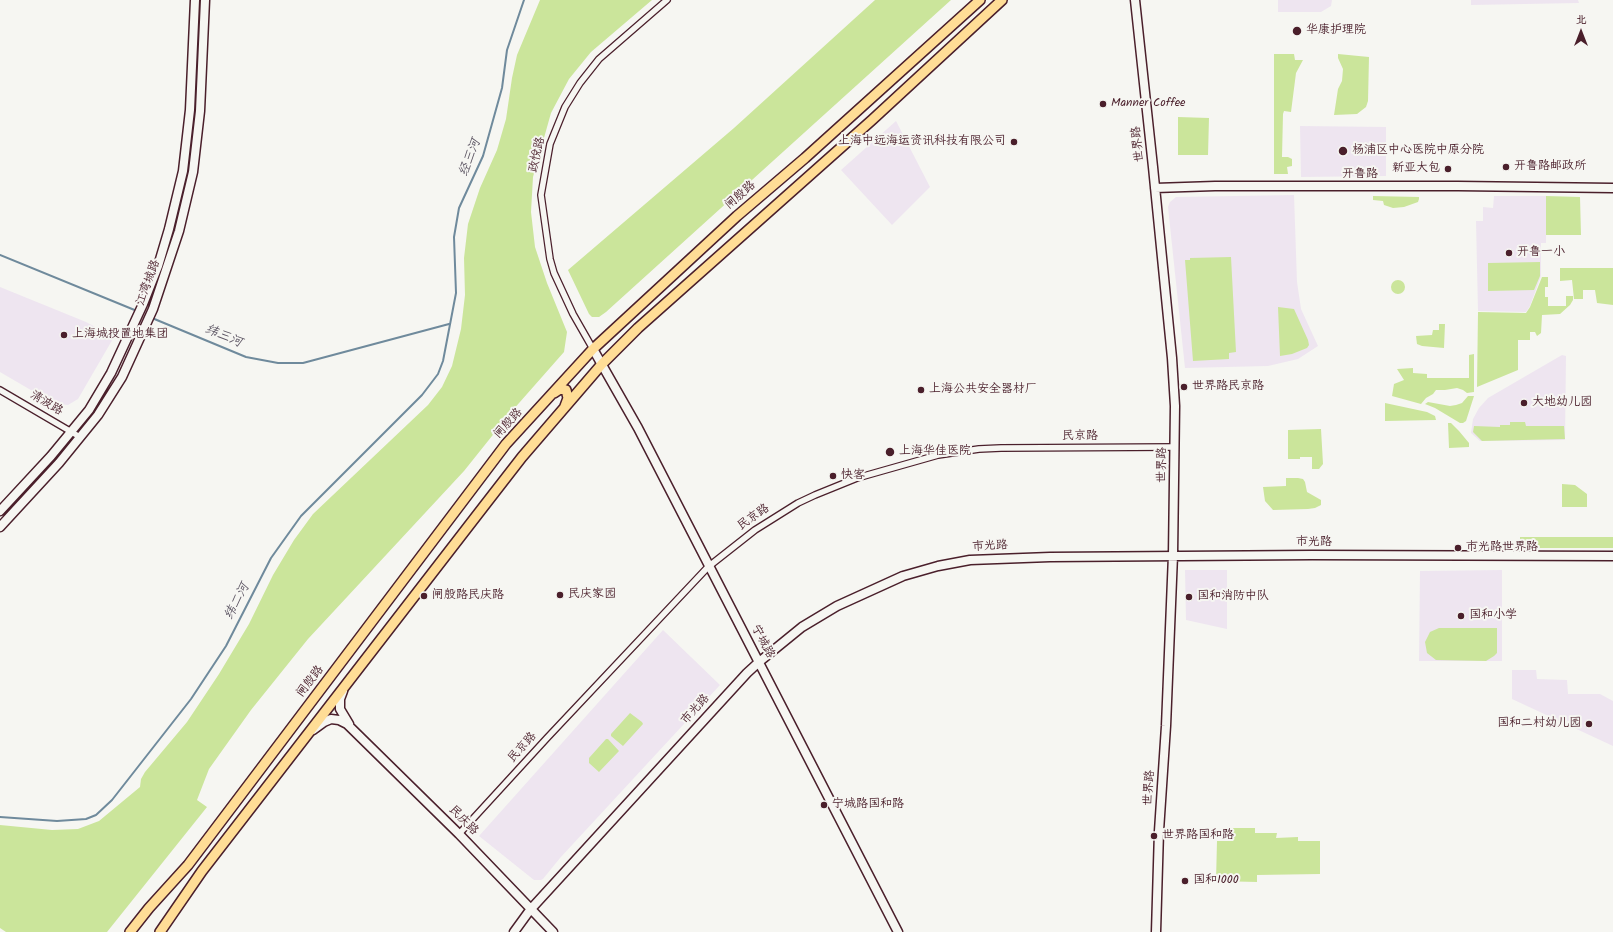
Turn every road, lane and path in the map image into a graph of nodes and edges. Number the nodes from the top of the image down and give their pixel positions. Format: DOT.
graph roads {
  1 [pos="195,0"];
  2 [pos="205,0"];
  3 [pos="667,0"];
  4 [pos="980,0"];
  5 [pos="1002,0"];
  6 [pos="1135,0"];
  7 [pos="1155,188"];
  8 [pos="1613,188"];
  9 [pos="630,314"];
  10 [pos="646,321"];
  11 [pos="592,349"];
  12 [pos="602,364"];
  13 [pos="0,390"];
  14 [pos="547,399"];
  15 [pos="561,412"];
  16 [pos="71,432"];
  17 [pos="80,437"];
  18 [pos="1175,447"];
  19 [pos="0,512"];
  20 [pos="0,527"];
  21 [pos="1173,555"];
  22 [pos="1613,556"];
  23 [pos="708,567"];
  24 [pos="759,662"];
  25 [pos="346,685"];
  26 [pos="353,730"];
  27 [pos="306,738"];
  28 [pos="459,834"];
  29 [pos="530,910"];
  30 [pos="130,932"];
  31 [pos="160,932"];
  32 [pos="514,932"];
  33 [pos="553,932"];
  34 [pos="898,932"];
  35 [pos="1156,932"];
  1 -- 16 [label="street, 江湾城路"];
  2 -- 17 [label="street, 江湾城路"];
  3 -- 11 [label="street, 政悦路"];
  4 -- 9 [label="main road, 闸殷路"];
  5 -- 10 [label="main road"];
  6 -- 7 [label="street, 世界路"];
  7 -- 8 [label="street, 开鲁路"];
  7 -- 18 [label="street, 世界路"];
  9 -- 10 [label="main road"];
  9 -- 11 [label="main road, 闸殷路"];
  10 -- 12 [label="main road"];
  11 -- 12 [label="street, 宁城路"];
  11 -- 14 [label="main road, 闸殷路"];
  12 -- 15 [label="main road"];
  12 -- 23 [label="street, 宁城路"];
  13 -- 16 [label="street, 清波路"];
  14 -- 15 [label="main road"];
  14 -- 30 [label="main road, 闸殷路"];
  15 -- 25 [label="main road"];
  16 -- 17 [label="street, 清波路"];
  16 -- 19 [label="street, 江湾城路"];
  17 -- 20 [label="street, 江湾城路"];
  18 -- 21 [label="street, 世界路"];
  18 -- 23 [label="street, 民京路"];
  21 -- 22 [label="street, 市光路"];
  21 -- 24 [label="street, 市光路"];
  21 -- 35 [label="street, 世界路"];
  23 -- 24 [label="street, 宁城路"];
  23 -- 28 [label="street, 民京路"];
  24 -- 29 [label="street, 市光路"];
  24 -- 34 [label="street, 宁城路"];
  25 -- 26 [label="street, 民庆路"];
  25 -- 27 [label="main road"];
  26 -- 27 [label="street, 民庆路"];
  26 -- 28 [label="street, 民庆路"];
  27 -- 31 [label="main road"];
  28 -- 29 [label="street, 民庆路"];
  29 -- 32 [label="street, 市光路"];
  29 -- 33 [label="street, 民庆路"];
}
